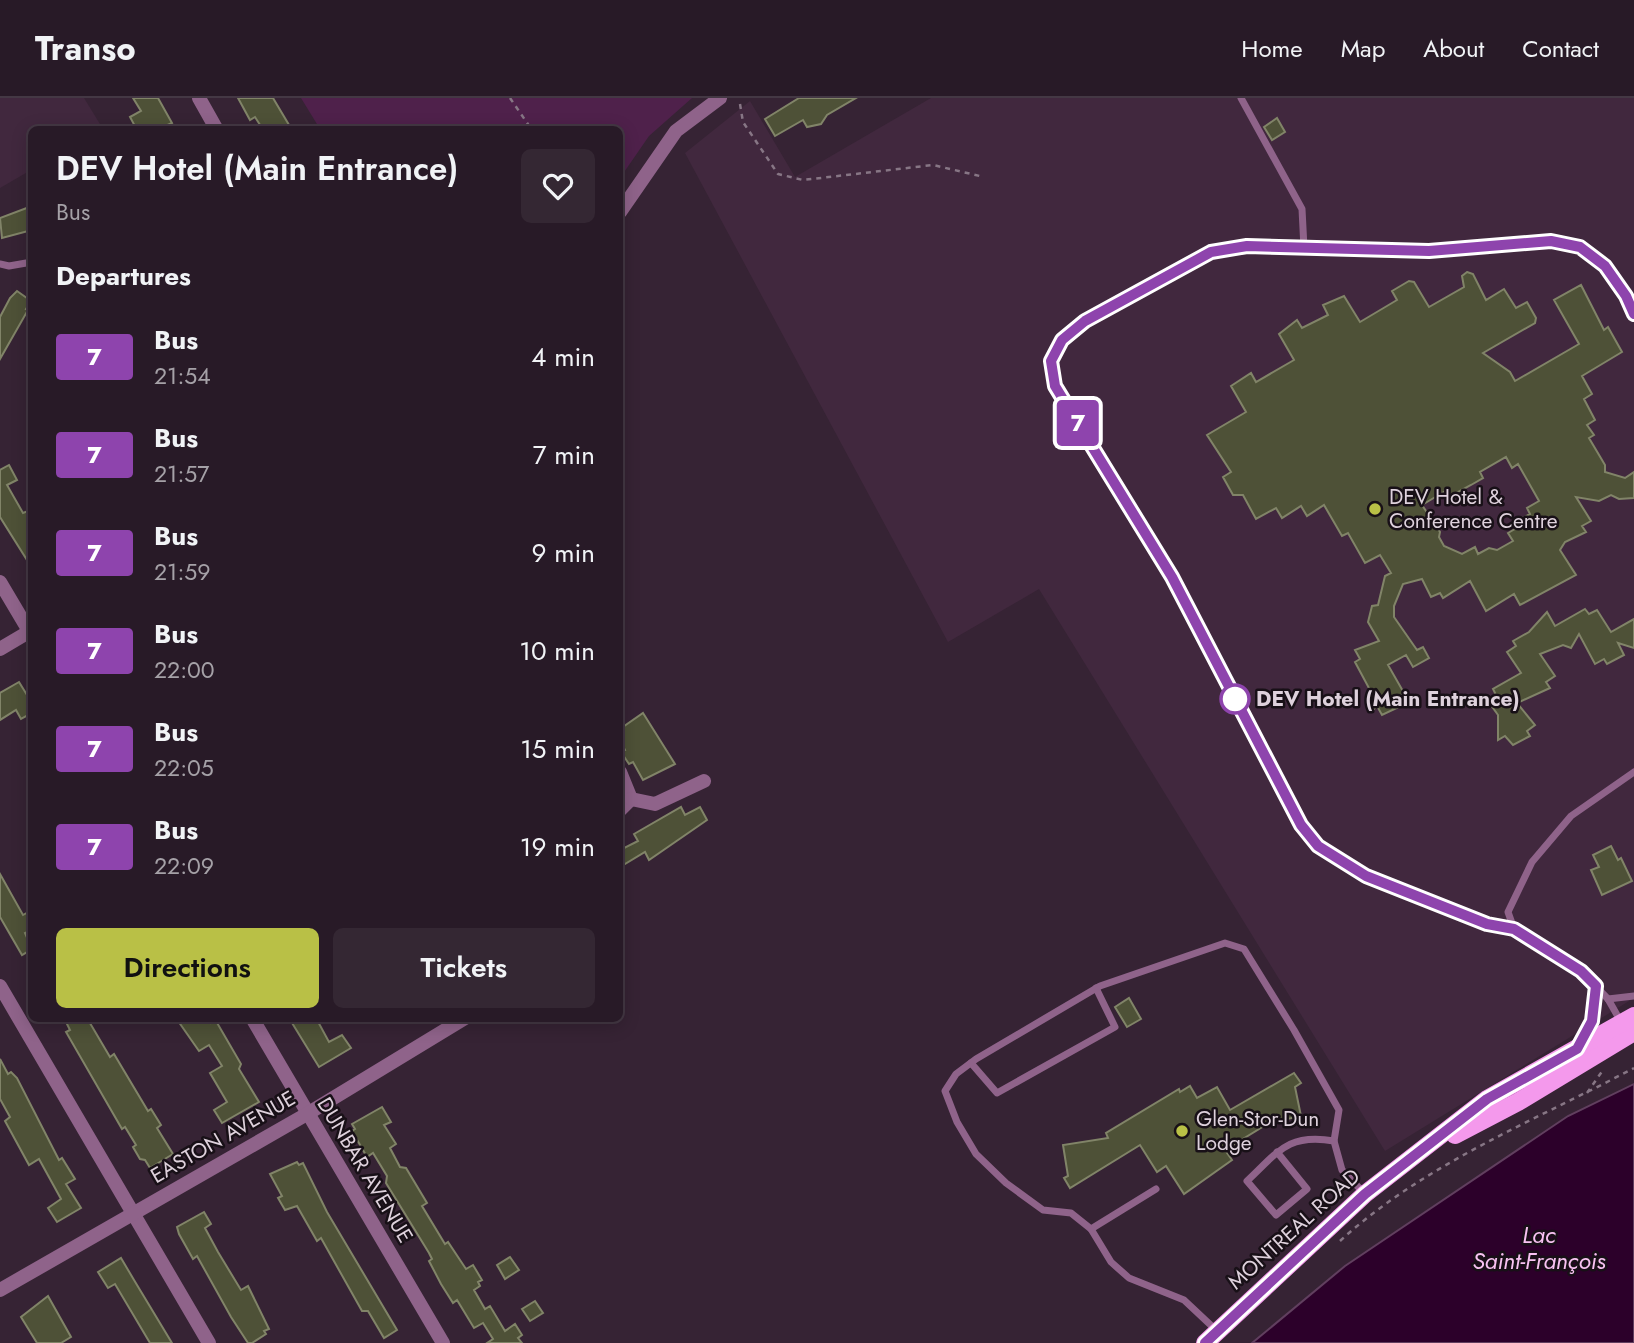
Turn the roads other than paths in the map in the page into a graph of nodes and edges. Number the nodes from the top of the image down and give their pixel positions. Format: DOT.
graph roads {
  1 [pos="199,98"];
  2 [pos="720,98"];
  3 [pos="1241,98"];
  4 [pos="216,126"];
  5 [pos="623,208"];
  6 [pos="1304,247"];
  7 [pos="28,263"];
  8 [pos="0,264"];
  9 [pos="1634,314"];
  10 [pos="0,582"];
  11 [pos="28,627"];
  12 [pos="28,634"];
  13 [pos="0,649"];
  14 [pos="1634,772"];
  15 [pos="623,779"];
  16 [pos="704,781"];
  17 [pos="631,799"];
  18 [pos="623,807"];
  19 [pos="1514,929"];
  20 [pos="0,986"];
  21 [pos="1596,986"];
  22 [pos="1096,988"];
  23 [pos="1634,996"];
  24 [pos="1608,999"];
  25 [pos="254,1022"];
  26 [pos="458,1022"];
  27 [pos="1630,1027"];
  28 [pos="1577,1049"];
  29 [pos="971,1063"];
  30 [pos="307,1114"];
  31 [pos="1334,1141"];
  32 [pos="1277,1152"];
  33 [pos="1418,1154"];
  34 [pos="1156,1189"];
  35 [pos="1365,1194"];
  36 [pos="132,1214"];
  37 [pos="1091,1229"];
  38 [pos="0,1290"];
  39 [pos="1211,1337"];
  40 [pos="209,1343"];
  41 [pos="443,1343"];
  1 -- 4 [label="street"];
  2 -- 5 [label="street"];
  3 -- 6 [label="lane"];
  6 -- 9 [label="lane"];
  6 -- 19 [label="lane"];
  7 -- 8 [label="lane"];
  10 -- 11 [label="street"];
  12 -- 13 [label="street"];
  14 -- 19 [label="lane"];
  15 -- 17 [label="street"];
  16 -- 17 [label="street"];
  17 -- 18 [label="street"];
  19 -- 21 [label="lane"];
  20 -- 36 [label="street"];
  21 -- 24 [label="lane"];
  21 -- 28 [label="lane"];
  22 -- 29 [label="lane"];
  22 -- 29 [label="lane"];
  22 -- 31 [label="lane"];
  23 -- 24 [label="lane"];
  24 -- 27 [label="lane"];
  25 -- 30 [label="street, DUNBAR AVENUE"];
  26 -- 30 [label="street, EASTON AVENUE"];
  27 -- 28 [label="main road, MONTREAL ROAD"];
  27 -- 33 [label="main road, MONTREAL ROAD"];
  28 -- 33 [label="main road, MONTREAL ROAD"];
  29 -- 37 [label="lane"];
  30 -- 36 [label="street, EASTON AVENUE"];
  30 -- 41 [label="street, DUNBAR AVENUE"];
  31 -- 32 [label="lane"];
  31 -- 35 [label="lane"];
  32 -- 32 [label="lane"];
  33 -- 35 [label="main road, MONTREAL ROAD"];
  34 -- 37 [label="lane"];
  35 -- 39 [label="main road, MONTREAL ROAD"];
  36 -- 38 [label="street, EASTON AVENUE"];
  36 -- 40 [label="street"];
  37 -- 39 [label="lane"];
}
